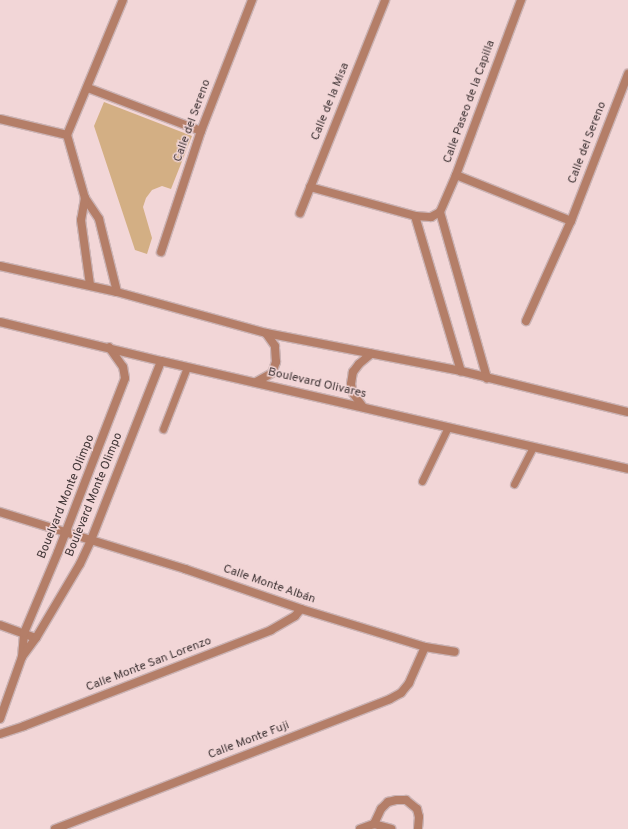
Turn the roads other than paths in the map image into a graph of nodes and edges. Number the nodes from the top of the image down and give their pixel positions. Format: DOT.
graph roads {
  1 [pos="122,0"];
  2 [pos="252,0"];
  3 [pos="385,0"];
  4 [pos="522,0"];
  5 [pos="628,74"];
  6 [pos="88,88"];
  7 [pos="0,119"];
  8 [pos="200,131"];
  9 [pos="67,135"];
  10 [pos="456,175"];
  11 [pos="310,187"];
  12 [pos="85,198"];
  13 [pos="440,212"];
  14 [pos="300,214"];
  15 [pos="416,216"];
  16 [pos="571,221"];
  17 [pos="161,252"];
  18 [pos="0,266"];
  19 [pos="90,286"];
  20 [pos="117,292"];
  21 [pos="526,321"];
  22 [pos="0,322"];
  23 [pos="266,333"];
  24 [pos="109,347"];
  25 [pos="371,354"];
  26 [pos="161,361"];
  27 [pos="187,367"];
  28 [pos="461,371"];
  29 [pos="487,378"];
  30 [pos="256,382"];
  31 [pos="363,407"];
  32 [pos="628,412"];
  33 [pos="448,426"];
  34 [pos="163,429"];
  35 [pos="533,447"];
  36 [pos="628,469"];
  37 [pos="422,481"];
  38 [pos="514,484"];
  39 [pos="0,512"];
  40 [pos="65,532"];
  41 [pos="91,540"];
  42 [pos="301,609"];
  43 [pos="0,625"];
  44 [pos="24,633"];
  45 [pos="36,638"];
  46 [pos="425,647"];
  47 [pos="455,652"];
  48 [pos="22,657"];
  49 [pos="0,719"];
  50 [pos="0,734"];
  51 [pos="374,824"];
  52 [pos="55,829"];
  53 [pos="360,829"];
  54 [pos="391,829"];
  55 [pos="418,829"];
  1 -- 6 [label="street"];
  2 -- 8 [label="street, Calle del Sereno"];
  3 -- 11 [label="street, Calle de la Misa"];
  4 -- 10 [label="street, Calle Paseo de la Capilla"];
  5 -- 16 [label="street, Calle del Sereno"];
  6 -- 8 [label="street"];
  6 -- 9 [label="street"];
  7 -- 9 [label="street"];
  8 -- 17 [label="street, Calle del Sereno"];
  9 -- 12 [label="street"];
  10 -- 13 [label="street, Calle Paseo de la Capilla"];
  10 -- 16 [label="street"];
  11 -- 14 [label="street, Calle de la Misa"];
  11 -- 15 [label="street"];
  12 -- 19 [label="street"];
  12 -- 20 [label="street"];
  13 -- 15 [label="street"];
  13 -- 29 [label="street"];
  15 -- 28 [label="street"];
  16 -- 21 [label="street, Calle del Sereno"];
  18 -- 19 [label="street"];
  19 -- 20 [label="street"];
  20 -- 23 [label="street"];
  22 -- 24 [label="street, Boulevard Olivares"];
  23 -- 25 [label="street"];
  23 -- 30 [label="street"];
  24 -- 26 [label="street, Boulevard Olivares"];
  24 -- 40 [label="street, Bouelvard Monte Olimpo"];
  25 -- 28 [label="street"];
  25 -- 31 [label="street"];
  26 -- 27 [label="street, Boulevard Olivares"];
  26 -- 41 [label="street, Boulevard Monte Olimpo"];
  27 -- 30 [label="street, Boulevard Olivares"];
  27 -- 34 [label="lane"];
  28 -- 29 [label="street"];
  29 -- 32 [label="street"];
  30 -- 31 [label="street, Boulevard Olivares"];
  31 -- 33 [label="street, Boulevard Olivares"];
  33 -- 35 [label="street, Boulevard Olivares"];
  33 -- 37 [label="lane"];
  35 -- 36 [label="street, Boulevard Olivares"];
  35 -- 38 [label="lane"];
  39 -- 40 [label="street, Calle Monte Albán"];
  40 -- 41 [label="street, Calle Monte Albán"];
  40 -- 44 [label="street, Bouelvard Monte Olimpo"];
  41 -- 42 [label="street, Calle Monte Albán"];
  41 -- 45 [label="street, Boulevard Monte Olimpo"];
  42 -- 46 [label="street, Calle Monte Albán"];
  42 -- 50 [label="street, Calle Monte San Lorenzo"];
  43 -- 44 [label="street"];
  44 -- 45 [label="street"];
  44 -- 48 [label="street, Bouelvard Monte Olimpo"];
  45 -- 48 [label="street, Boulevard Monte Olimpo"];
  46 -- 47 [label="street, Calle Monte Albán"];
  46 -- 52 [label="street, Calle Monte Fuji"];
  48 -- 49 [label="street, Boulevard Monte Olimpo"];
  51 -- 53 [label="street"];
  51 -- 54 [label="street"];
  51 -- 55 [label="street"];
}
